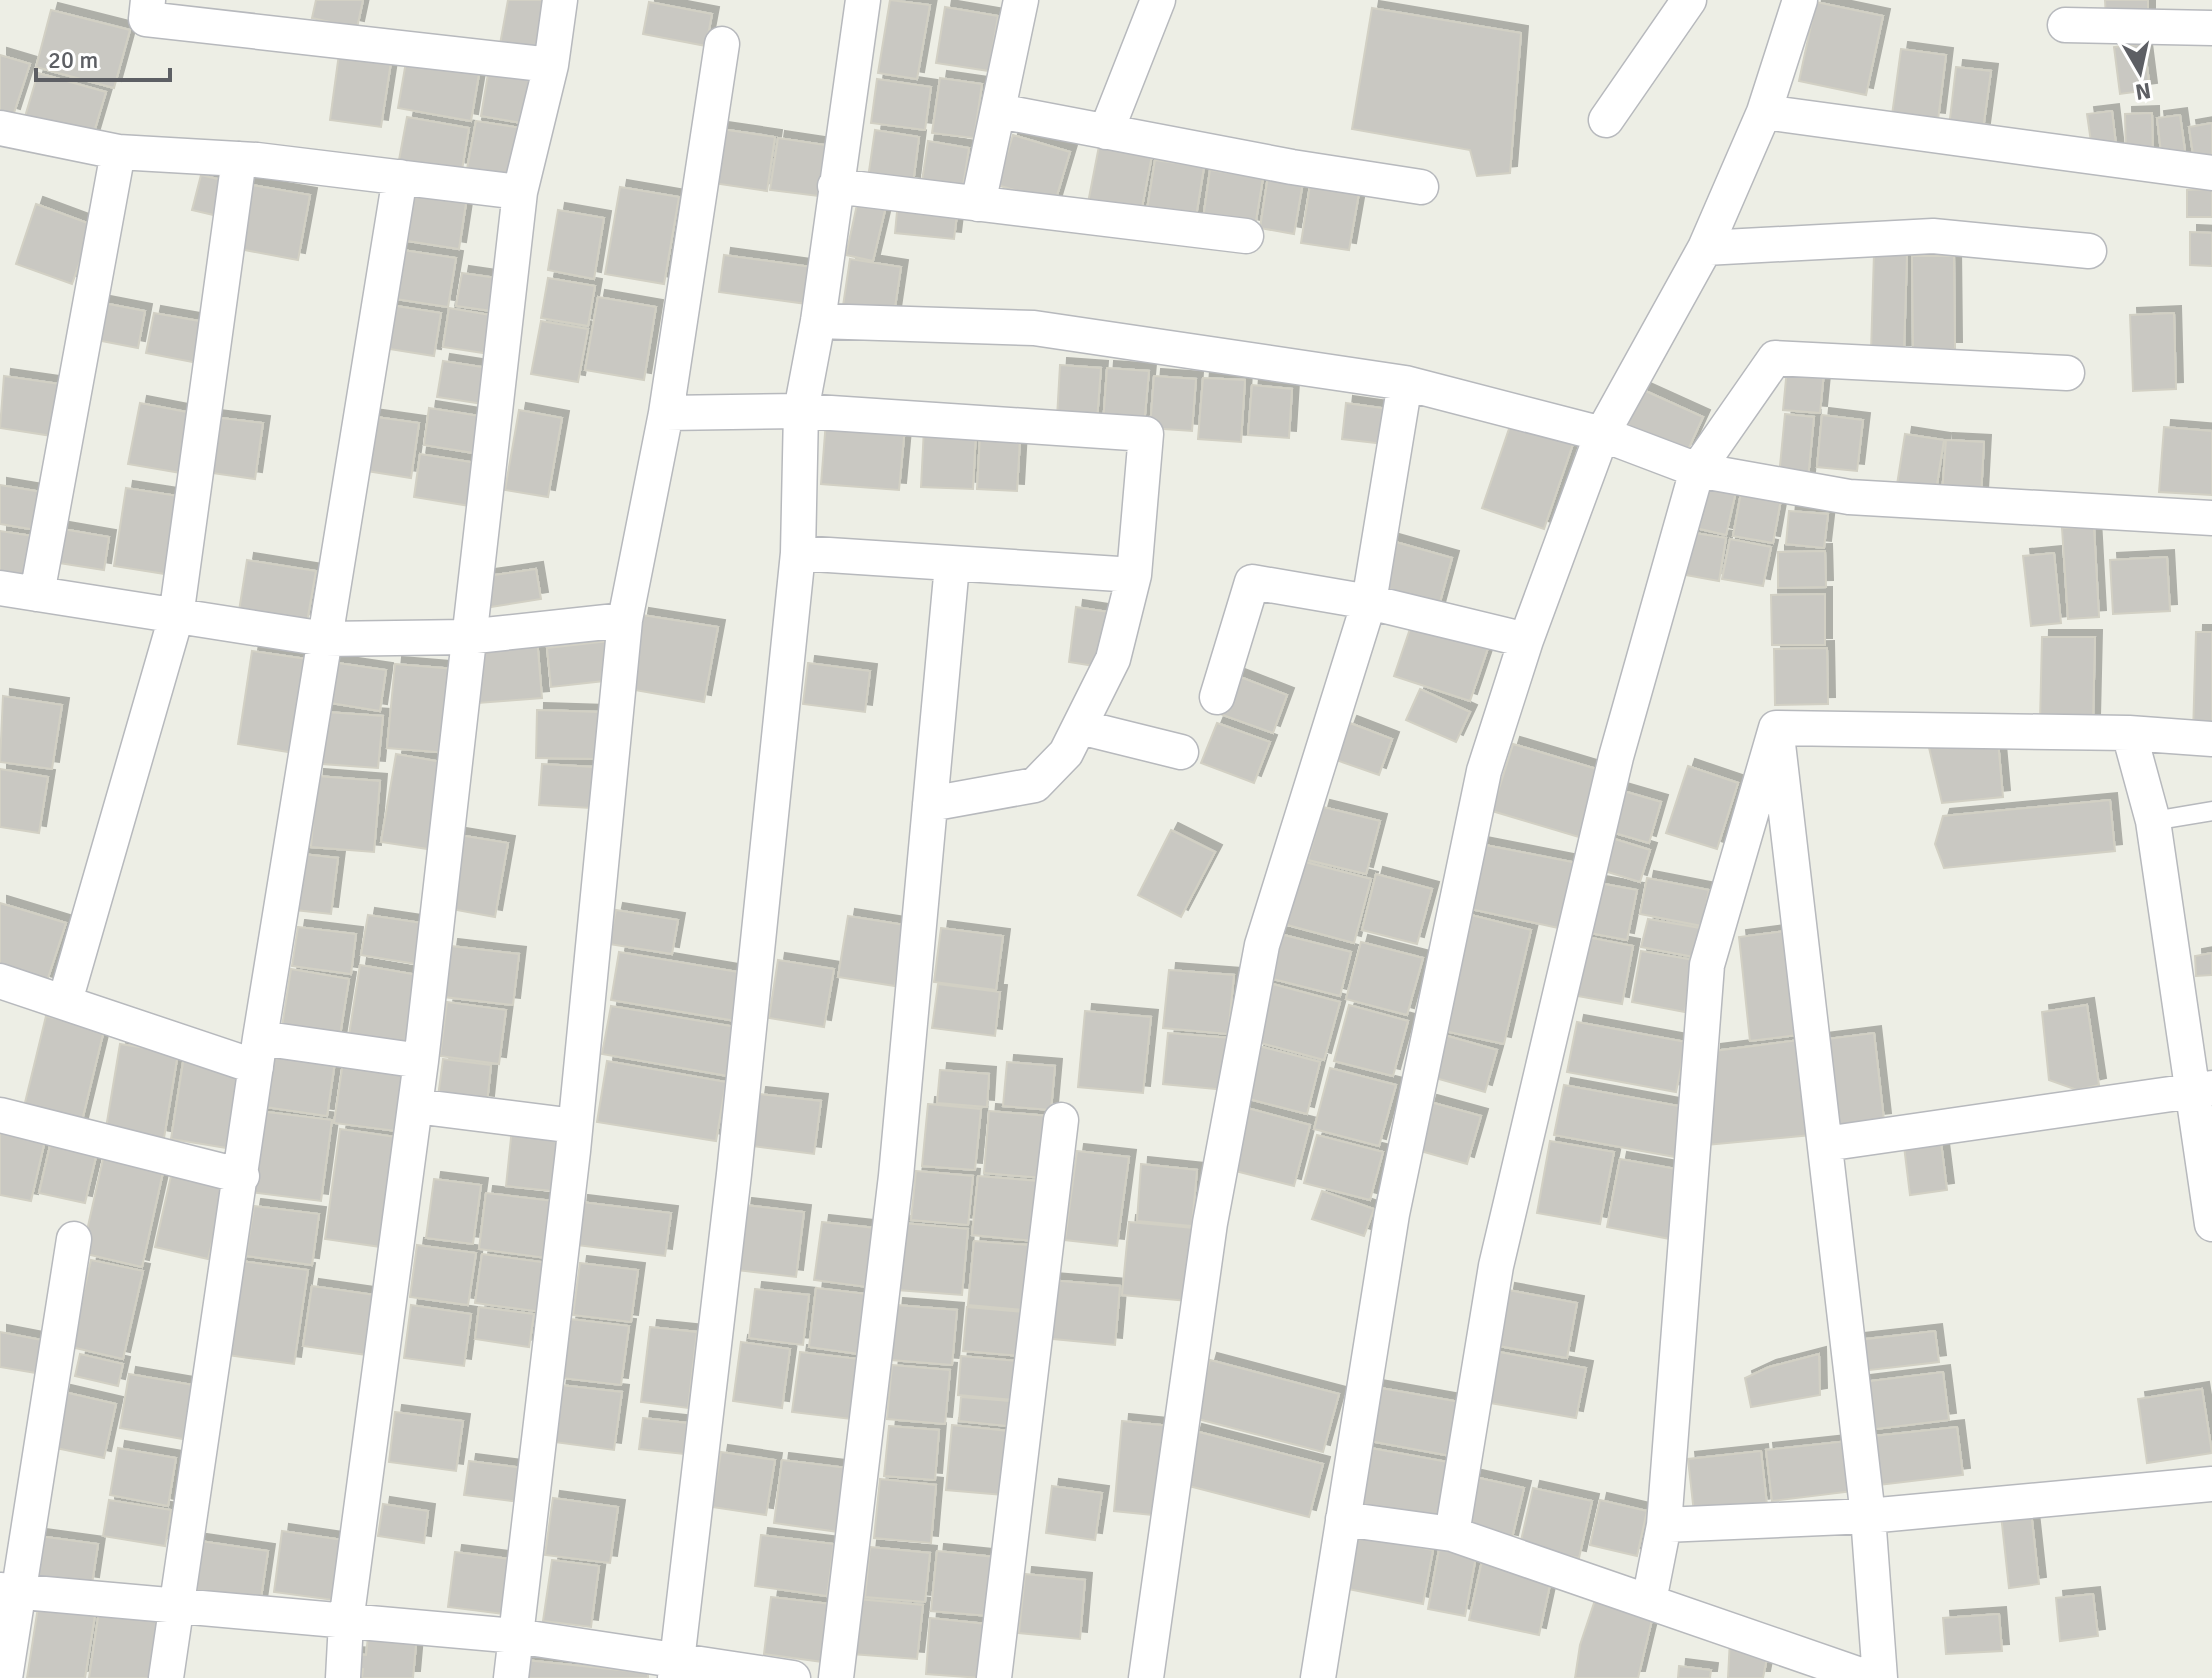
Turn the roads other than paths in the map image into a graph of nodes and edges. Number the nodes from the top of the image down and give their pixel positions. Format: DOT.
graph roads {
  1 [pos="148,0"];
  2 [pos="560,0"];
  3 [pos="863,0"];
  4 [pos="1021,0"];
  5 [pos="1158,0"];
  6 [pos="1689,0"];
  7 [pos="1800,0"];
  8 [pos="2065,25"];
  9 [pos="2212,28"];
  10 [pos="722,44"];
  11 [pos="551,65"];
  12 [pos="999,111"];
  13 [pos="1764,112"];
  14 [pos="1606,120"];
  15 [pos="0,128"];
  16 [pos="1106,132"];
  17 [pos="118,152"];
  18 [pos="239,159"];
  19 [pos="2212,173"];
  20 [pos="400,177"];
  21 [pos="835,186"];
  22 [pos="1421,187"];
  23 [pos="520,192"];
  24 [pos="978,204"];
  25 [pos="1246,236"];
  26 [pos="1705,248"];
  27 [pos="2089,251"];
  28 [pos="818,321"];
  29 [pos="2067,373"];
  30 [pos="1405,383"];
  31 [pos="801,411"];
  32 [pos="666,413"];
  33 [pos="1602,434"];
  34 [pos="1697,470"];
  35 [pos="2212,518"];
  36 [pos="798,553"];
  37 [pos="952,565"];
  38 [pos="1134,575"];
  39 [pos="0,588"];
  40 [pos="37,594"];
  41 [pos="1369,602"];
  42 [pos="176,617"];
  43 [pos="625,620"];
  44 [pos="466,637"];
  45 [pos="325,639"];
  46 [pos="1526,640"];
  47 [pos="1217,697"];
  48 [pos="1080,727"];
  49 [pos="1776,728"];
  50 [pos="2129,733"];
  51 [pos="2212,739"];
  52 [pos="1181,752"];
  53 [pos="930,804"];
  54 [pos="2212,811"];
  55 [pos="2153,821"];
  56 [pos="0,981"];
  57 [pos="65,1001"];
  58 [pos="258,1052"];
  59 [pos="421,1061"];
  60 [pos="2202,1089"];
  61 [pos="415,1106"];
  62 [pos="0,1115"];
  63 [pos="1061,1120"];
  64 [pos="575,1126"];
  65 [pos="1825,1144"];
  66 [pos="242,1176"];
  67 [pos="2212,1224"];
  68 [pos="74,1239"];
  69 [pos="2212,1484"];
  70 [pos="1868,1516"];
  71 [pos="1343,1519"];
  72 [pos="1664,1525"];
  73 [pos="1452,1534"];
  74 [pos="9,1591"];
  75 [pos="1649,1601"];
  76 [pos="175,1607"];
  77 [pos="346,1622"];
  78 [pos="516,1636"];
  79 [pos="676,1669"];
  80 [pos="5,1678"];
  81 [pos="166,1678"];
  82 [pos="343,1678"];
  83 [pos="511,1678"];
  84 [pos="793,1678"];
  85 [pos="836,1678"];
  86 [pos="994,1678"];
  87 [pos="1146,1678"];
  88 [pos="1318,1678"];
  89 [pos="1869,1678"];
  90 [pos="1880,1678"];
  1 -- 11 [label="street"];
  2 -- 11 [label="street"];
  3 -- 21 [label="street"];
  4 -- 12 [label="street"];
  5 -- 16 [label="street"];
  6 -- 14 [label="street"];
  7 -- 13 [label="street"];
  8 -- 9 [label="street"];
  10 -- 32 [label="street"];
  11 -- 23 [label="street"];
  12 -- 16 [label="street"];
  12 -- 24 [label="street"];
  13 -- 19 [label="street"];
  13 -- 26 [label="street"];
  15 -- 17 [label="street"];
  16 -- 22 [label="street"];
  17 -- 18 [label="street"];
  17 -- 40 [label="street"];
  18 -- 20 [label="street"];
  18 -- 42 [label="street"];
  20 -- 23 [label="street"];
  20 -- 45 [label="street"];
  21 -- 24 [label="street"];
  21 -- 28 [label="street"];
  23 -- 44 [label="street"];
  24 -- 25 [label="street"];
  26 -- 27 [label="street"];
  26 -- 33 [label="street"];
  28 -- 30 [label="street"];
  28 -- 31 [label="street"];
  29 -- 34 [label="street"];
  30 -- 33 [label="street"];
  30 -- 41 [label="street"];
  31 -- 32 [label="street"];
  31 -- 36 [label="street"];
  31 -- 38 [label="street"];
  32 -- 43 [label="street"];
  33 -- 34 [label="street"];
  33 -- 46 [label="street"];
  34 -- 35 [label="street"];
  34 -- 73 [label="street"];
  36 -- 37 [label="street"];
  36 -- 79 [label="street"];
  37 -- 38 [label="street"];
  37 -- 53 [label="street"];
  38 -- 48 [label="street"];
  39 -- 40 [label="street"];
  40 -- 42 [label="street"];
  41 -- 46 [label="street"];
  41 -- 47 [label="street"];
  41 -- 87 [label="street"];
  42 -- 45 [label="street"];
  42 -- 57 [label="street"];
  43 -- 44 [label="street"];
  43 -- 64 [label="street"];
  44 -- 45 [label="street"];
  44 -- 59 [label="street"];
  45 -- 58 [label="street"];
  46 -- 71 [label="street"];
  48 -- 52 [label="street"];
  48 -- 53 [label="street"];
  49 -- 50 [label="street"];
  49 -- 65 [label="street"];
  49 -- 72 [label="street"];
  50 -- 51 [label="street"];
  50 -- 55 [label="street"];
  53 -- 85 [label="street"];
  54 -- 55 [label="lane"];
  55 -- 60 [label="street"];
  56 -- 57 [label="street"];
  57 -- 58 [label="street"];
  58 -- 59 [label="street"];
  58 -- 66 [label="street"];
  59 -- 61 [label="street"];
  60 -- 65 [label="street"];
  60 -- 67 [label="street"];
  61 -- 64 [label="street"];
  61 -- 77 [label="street"];
  62 -- 66 [label="street"];
  63 -- 86 [label="street"];
  64 -- 78 [label="street"];
  65 -- 70 [label="street"];
  66 -- 76 [label="street"];
  68 -- 74 [label="street"];
  69 -- 70 [label="street"];
  70 -- 72 [label="street"];
  70 -- 90 [label="street"];
  71 -- 73 [label="street"];
  71 -- 88 [label="street"];
  72 -- 75 [label="street"];
  73 -- 75 [label="street"];
  74 -- 76 [label="street"];
  74 -- 80 [label="street"];
  75 -- 89 [label="street"];
  76 -- 77 [label="street"];
  76 -- 81 [label="street"];
  77 -- 78 [label="street"];
  77 -- 82 [label="street"];
  78 -- 79 [label="street"];
  78 -- 83 [label="street"];
  79 -- 84 [label="street"];
}
